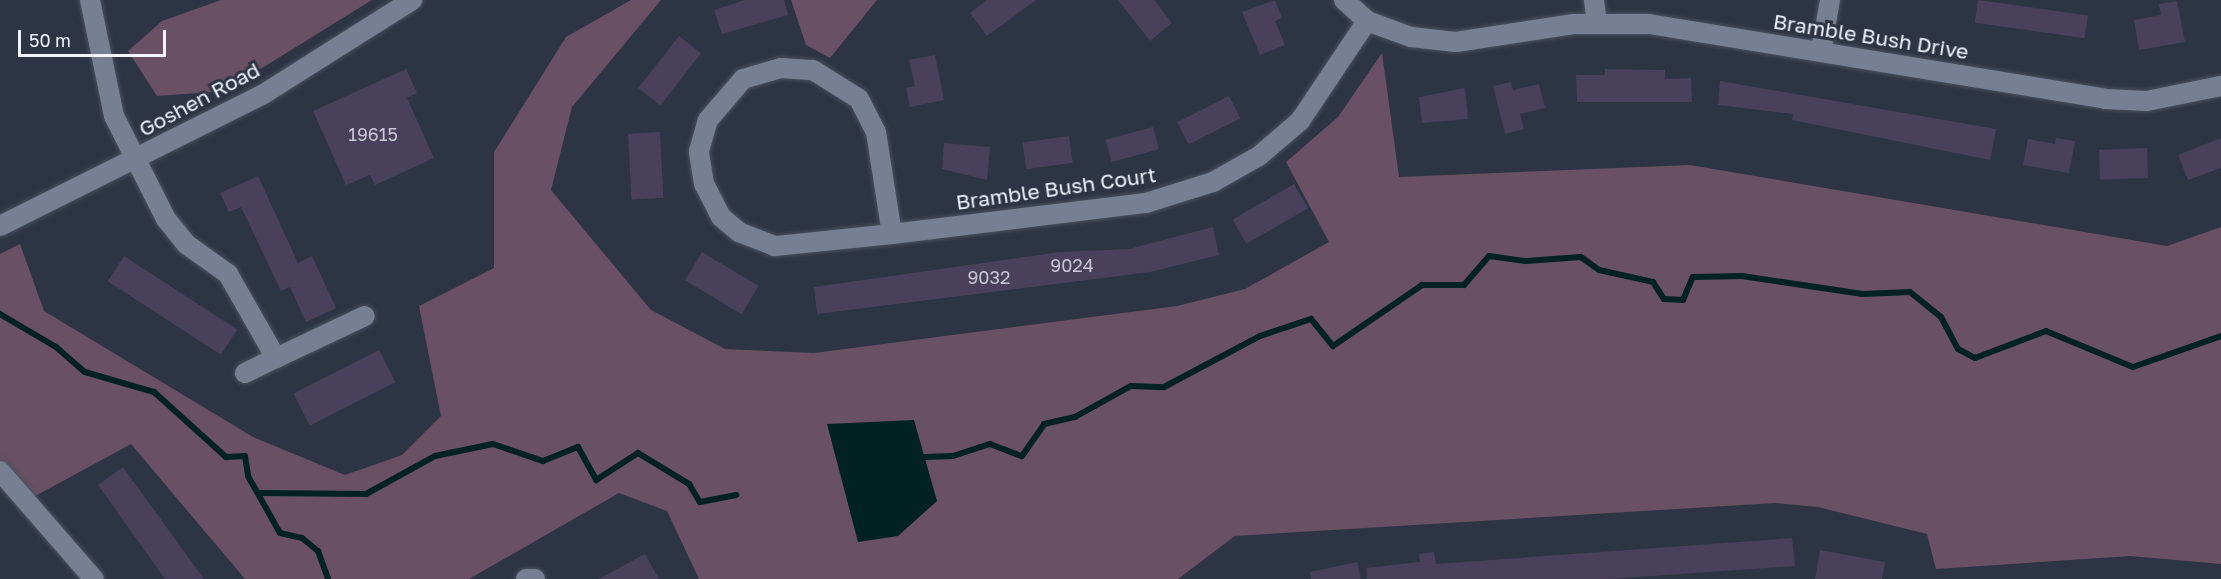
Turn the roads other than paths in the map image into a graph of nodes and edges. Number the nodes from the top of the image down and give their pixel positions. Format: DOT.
graph roads {
  1 [pos="90,0"];
  2 [pos="412,0"];
  3 [pos="1344,0"];
  4 [pos="1594,0"];
  5 [pos="1830,0"];
  6 [pos="1367,21"];
  7 [pos="1597,24"];
  8 [pos="1821,51"];
  9 [pos="2221,86"];
  10 [pos="135,160"];
  11 [pos="0,226"];
  12 [pos="892,234"];
  13 [pos="365,316"];
  14 [pos="276,358"];
  15 [pos="245,373"];
  16 [pos="0,471"];
  17 [pos="94,579"];
  18 [pos="526,579"];
  19 [pos="535,579"];
  1 -- 10 [label="street"];
  2 -- 10 [label="street, Goshen Road"];
  3 -- 6 [label="street, Bramble Bush Drive"];
  4 -- 7 [label="street"];
  5 -- 8 [label="street"];
  6 -- 7 [label="street, Bramble Bush Drive"];
  6 -- 12 [label="street, Bramble Bush Court"];
  7 -- 8 [label="street, Bramble Bush Drive"];
  8 -- 9 [label="street, Bramble Bush Drive"];
  10 -- 11 [label="street, Goshen Road"];
  10 -- 14 [label="street"];
  12 -- 12 [label="street, Bramble Bush Court"];
  13 -- 14 [label="street"];
  14 -- 15 [label="street"];
  16 -- 17 [label="street"];
  18 -- 19 [label="street"];
}
